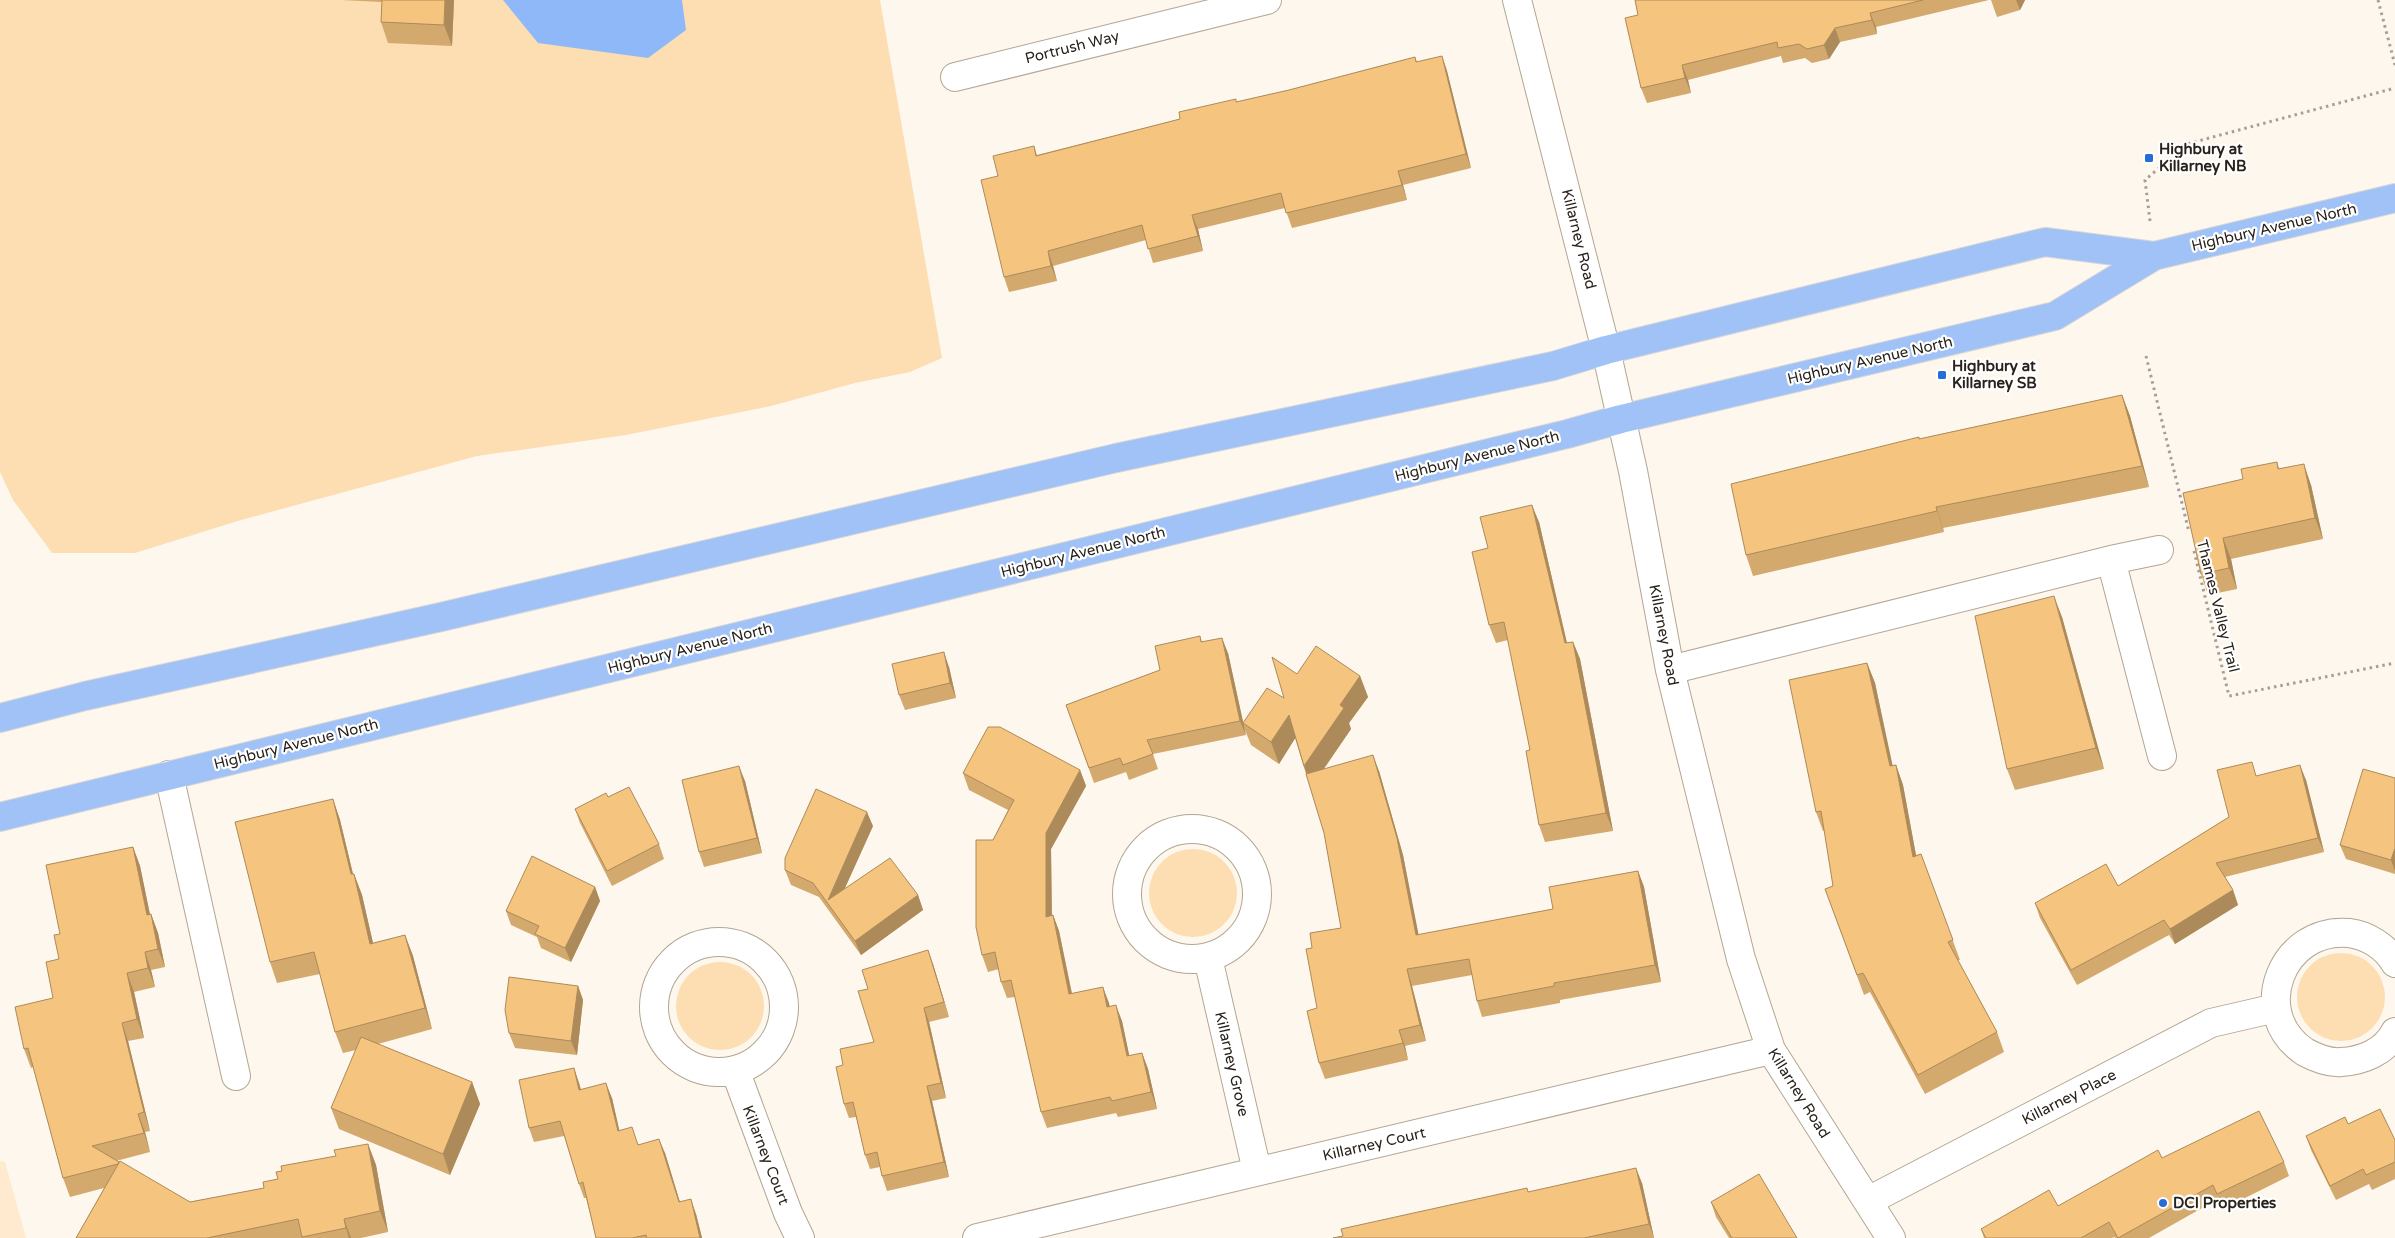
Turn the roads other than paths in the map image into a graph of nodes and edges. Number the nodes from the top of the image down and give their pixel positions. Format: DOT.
graph roads {
  1 [pos="1267,0"];
  2 [pos="1516,0"];
  3 [pos="1187,9"];
  4 [pos="956,77"];
  5 [pos="2395,198"];
  6 [pos="2154,256"];
  7 [pos="1606,350"];
  8 [pos="1621,419"];
  9 [pos="2158,550"];
  10 [pos="2111,560"];
  11 [pos="1670,670"];
  12 [pos="0,718"];
  13 [pos="2162,756"];
  14 [pos="169,775"];
  15 [pos="0,818"];
  16 [pos="1208,958"];
  17 [pos="2395,963"];
  18 [pos="2276,1008"];
  19 [pos="2395,1032"];
  20 [pos="1771,1050"];
  21 [pos="735,1070"];
  22 [pos="236,1076"];
  23 [pos="1257,1171"];
  24 [pos="1868,1201"];
  25 [pos="800,1238"];
  26 [pos="977,1238"];
  27 [pos="1891,1238"];
  1 -- 3 [label="street, Portrush Way"];
  2 -- 7 [label="street, Killarney Road"];
  3 -- 4 [label="street, Portrush Way"];
  5 -- 6 [label="main road, Highbury Avenue North"];
  6 -- 7 [label="main road, Highbury Avenue North"];
  6 -- 8 [label="main road, Highbury Avenue North"];
  7 -- 8 [label="street, Killarney Road"];
  7 -- 12 [label="main road, Highbury Avenue North"];
  8 -- 11 [label="street, Killarney Road"];
  8 -- 14 [label="main road, Highbury Avenue North"];
  9 -- 10 [label="street"];
  10 -- 11 [label="street"];
  10 -- 13 [label="street"];
  11 -- 20 [label="street, Killarney Road"];
  14 -- 15 [label="main road, Highbury Avenue North"];
  14 -- 22 [label="street"];
  16 -- 16 [label="street"];
  16 -- 23 [label="street, Killarney Grove"];
  17 -- 18 [label="street"];
  18 -- 19 [label="street"];
  18 -- 24 [label="street, Killarney Place"];
  20 -- 23 [label="street, Killarney Court"];
  20 -- 24 [label="street, Killarney Road"];
  21 -- 21 [label="street"];
  21 -- 25 [label="street, Killarney Court"];
  23 -- 26 [label="street, Killarney Court"];
  24 -- 27 [label="street, Killarney Road"];
}
